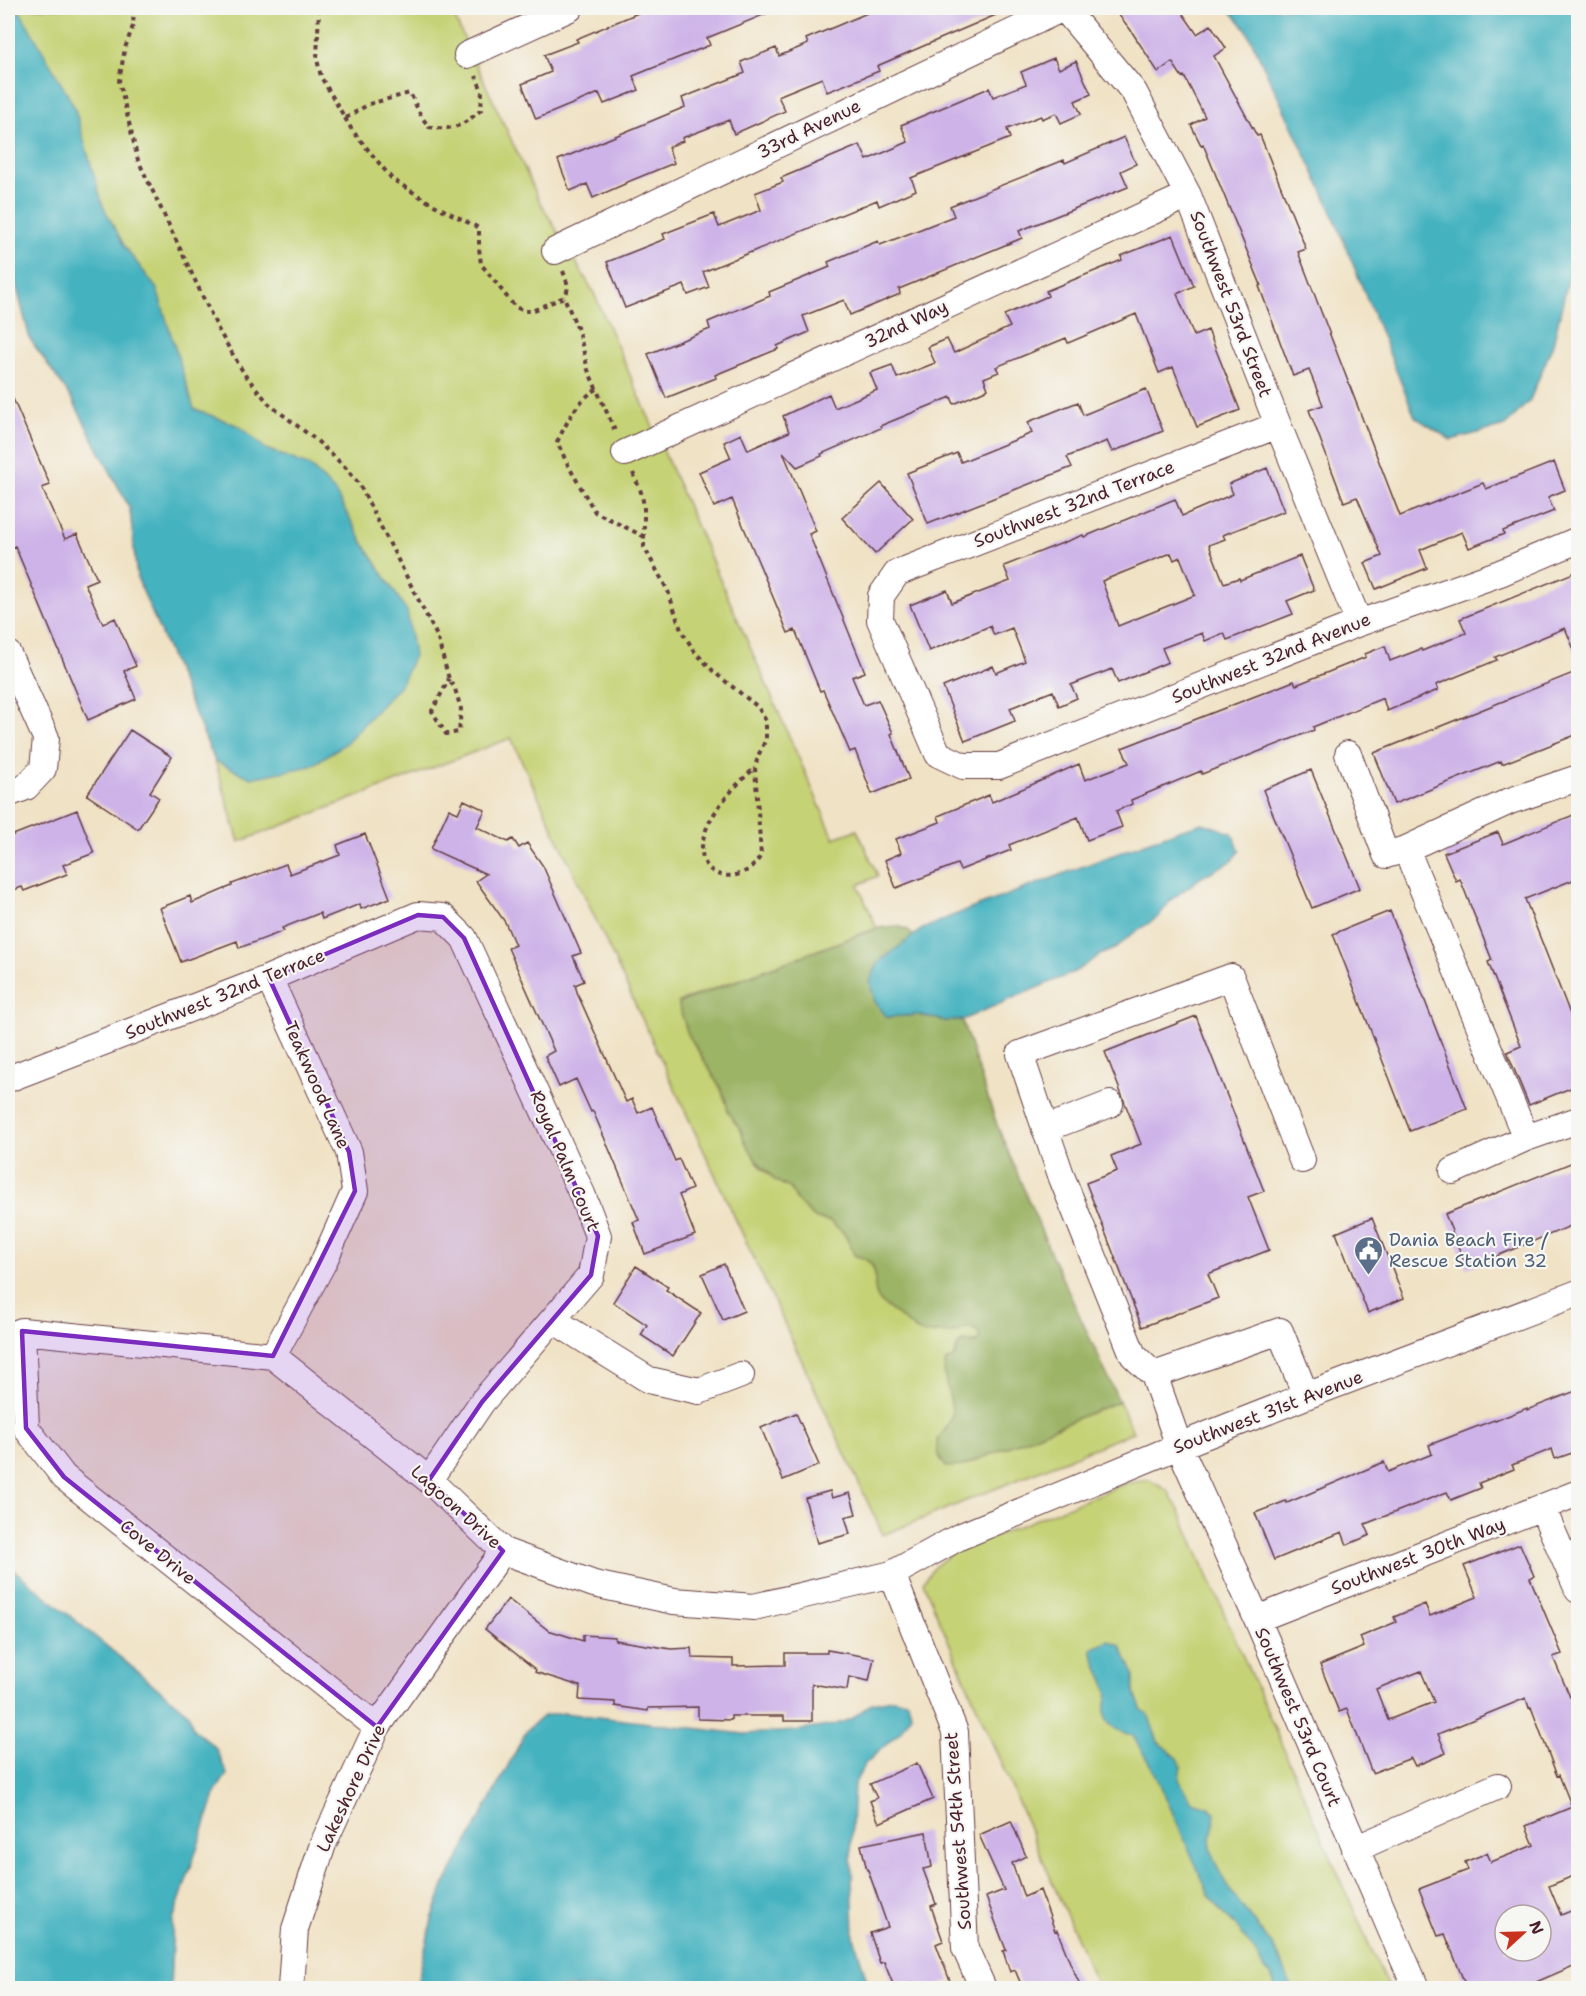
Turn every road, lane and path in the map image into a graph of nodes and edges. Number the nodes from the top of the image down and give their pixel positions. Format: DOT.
graph roads {
  1 [pos="134,8"];
  2 [pos="319,8"];
  3 [pos="570,8"];
  4 [pos="1063,8"];
  5 [pos="467,55"];
  6 [pos="346,118"];
  7 [pos="1188,195"];
  8 [pos="555,251"];
  9 [pos="597,388"];
  10 [pos="1278,425"];
  11 [pos="625,453"];
  12 [pos="643,537"];
  13 [pos="1578,540"];
  14 [pos="1359,623"];
  15 [pos="8,654"];
  16 [pos="448,679"];
  17 [pos="1348,754"];
  18 [pos="963,765"];
  19 [pos="755,768"];
  20 [pos="1578,778"];
  21 [pos="8,794"];
  22 [pos="1406,849"];
  23 [pos="443,917"];
  24 [pos="269,978"];
  25 [pos="8,1079"];
  26 [pos="1110,1104"];
  27 [pos="1578,1120"];
  28 [pos="1045,1129"];
  29 [pos="1526,1138"];
  30 [pos="1302,1160"];
  31 [pos="1453,1171"];
  32 [pos="1578,1293"];
  33 [pos="554,1320"];
  34 [pos="15,1333"];
  35 [pos="273,1356"];
  36 [pos="741,1375"];
  37 [pos="1154,1375"];
  38 [pos="1306,1396"];
  39 [pos="1179,1446"];
  40 [pos="429,1480"];
  41 [pos="1578,1493"];
  42 [pos="1542,1507"];
  43 [pos="959,1537"];
  44 [pos="503,1551"];
  45 [pos="892,1574"];
  46 [pos="1578,1590"];
  47 [pos="1257,1620"];
  48 [pos="376,1727"];
  49 [pos="1498,1786"];
  50 [pos="1355,1849"];
  51 [pos="291,1989"];
  52 [pos="983,1989"];
  53 [pos="1416,1989"];
  1 -- 16 [label="path"];
  2 -- 6 [label="path"];
  3 -- 5 [label="street"];
  4 -- 7 [label="street, Southwest 53rd Street"];
  4 -- 8 [label="street, 33rd Avenue"];
  5 -- 6 [label="path"];
  6 -- 9 [label="path"];
  7 -- 10 [label="street, Southwest 53rd Street"];
  7 -- 11 [label="street, 32nd Way"];
  9 -- 11 [label="path"];
  9 -- 12 [label="path"];
  10 -- 14 [label="street, Southwest 53rd Street"];
  10 -- 18 [label="street, Southwest 32nd Terrace"];
  11 -- 12 [label="path"];
  12 -- 19 [label="path"];
  13 -- 14 [label="street, Southwest 32nd Avenue"];
  14 -- 18 [label="street, Southwest 32nd Avenue"];
  15 -- 21 [label="street"];
  16 -- 16 [label="path"];
  17 -- 22 [label="street"];
  19 -- 19 [label="path"];
  20 -- 22 [label="street"];
  22 -- 29 [label="street"];
  23 -- 24 [label="street, Southwest 32nd Terrace"];
  23 -- 33 [label="street, Royal Palm Court"];
  24 -- 25 [label="street, Southwest 32nd Terrace"];
  24 -- 35 [label="street, Teakwood Lane"];
  26 -- 28 [label="street"];
  27 -- 29 [label="street"];
  28 -- 30 [label="street"];
  28 -- 37 [label="street"];
  29 -- 31 [label="street"];
  32 -- 38 [label="street, Southwest 31st Avenue"];
  33 -- 36 [label="street"];
  33 -- 40 [label="street, Royal Palm Court"];
  34 -- 35 [label="street"];
  34 -- 48 [label="street, Cove Drive"];
  35 -- 40 [label="street, Lagoon Drive"];
  37 -- 38 [label="street"];
  37 -- 39 [label="street, Southwest 53rd Court"];
  38 -- 39 [label="street, Southwest 31st Avenue"];
  39 -- 43 [label="street, Southwest 31st Avenue"];
  39 -- 47 [label="street, Southwest 53rd Court"];
  40 -- 44 [label="street, Lagoon Drive"];
  41 -- 42 [label="street, Southwest 30th Way"];
  42 -- 46 [label="street"];
  42 -- 47 [label="street, Southwest 30th Way"];
  43 -- 45 [label="street, Lagoon Drive"];
  44 -- 45 [label="street, Lagoon Drive"];
  44 -- 48 [label="street, Lakeshore Drive"];
  45 -- 52 [label="street, Southwest 54th Street"];
  47 -- 50 [label="street, Southwest 53rd Court"];
  48 -- 51 [label="street, Lakeshore Drive"];
  49 -- 50 [label="street"];
  50 -- 53 [label="street, Southwest 53rd Court"];
}
